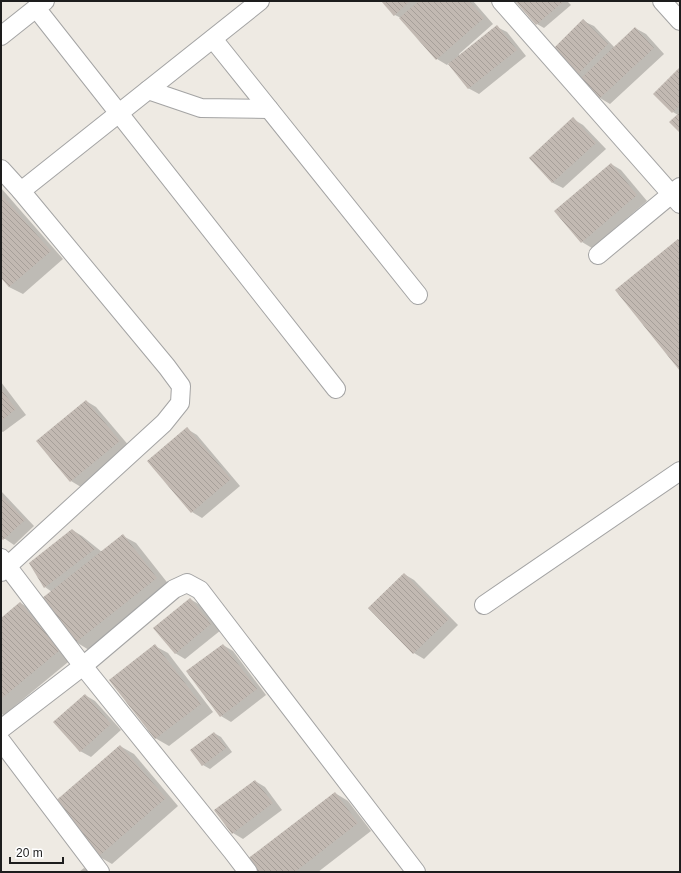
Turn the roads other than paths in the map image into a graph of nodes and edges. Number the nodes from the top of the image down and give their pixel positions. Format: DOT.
graph roads {
  1 [pos="260,1"];
  2 [pos="501,1"];
  3 [pos="662,1"];
  4 [pos="41,5"];
  5 [pos="680,21"];
  6 [pos="1,36"];
  7 [pos="213,39"];
  8 [pos="148,90"];
  9 [pos="269,109"];
  10 [pos="119,114"];
  11 [pos="1,169"];
  12 [pos="21,191"];
  13 [pos="677,195"];
  14 [pos="598,255"];
  15 [pos="418,295"];
  16 [pos="336,389"];
  17 [pos="680,471"];
  18 [pos="3,565"];
  19 [pos="484,605"];
  20 [pos="83,666"];
  21 [pos="1,729"];
  22 [pos="1,742"];
  23 [pos="100,872"];
  24 [pos="248,872"];
  25 [pos="416,872"];
  1 -- 7 [label="street"];
  2 -- 13 [label="street"];
  3 -- 5 [label="street"];
  4 -- 6 [label="street"];
  4 -- 10 [label="street"];
  7 -- 8 [label="street"];
  7 -- 9 [label="street"];
  8 -- 9 [label="street"];
  8 -- 10 [label="street"];
  9 -- 15 [label="street"];
  10 -- 12 [label="street"];
  10 -- 16 [label="street"];
  11 -- 12 [label="street"];
  12 -- 18 [label="street"];
  13 -- 14 [label="street"];
  17 -- 19 [label="street"];
  18 -- 20 [label="street"];
  20 -- 21 [label="street"];
  20 -- 24 [label="street"];
  20 -- 25 [label="street"];
  22 -- 23 [label="street"];
}
